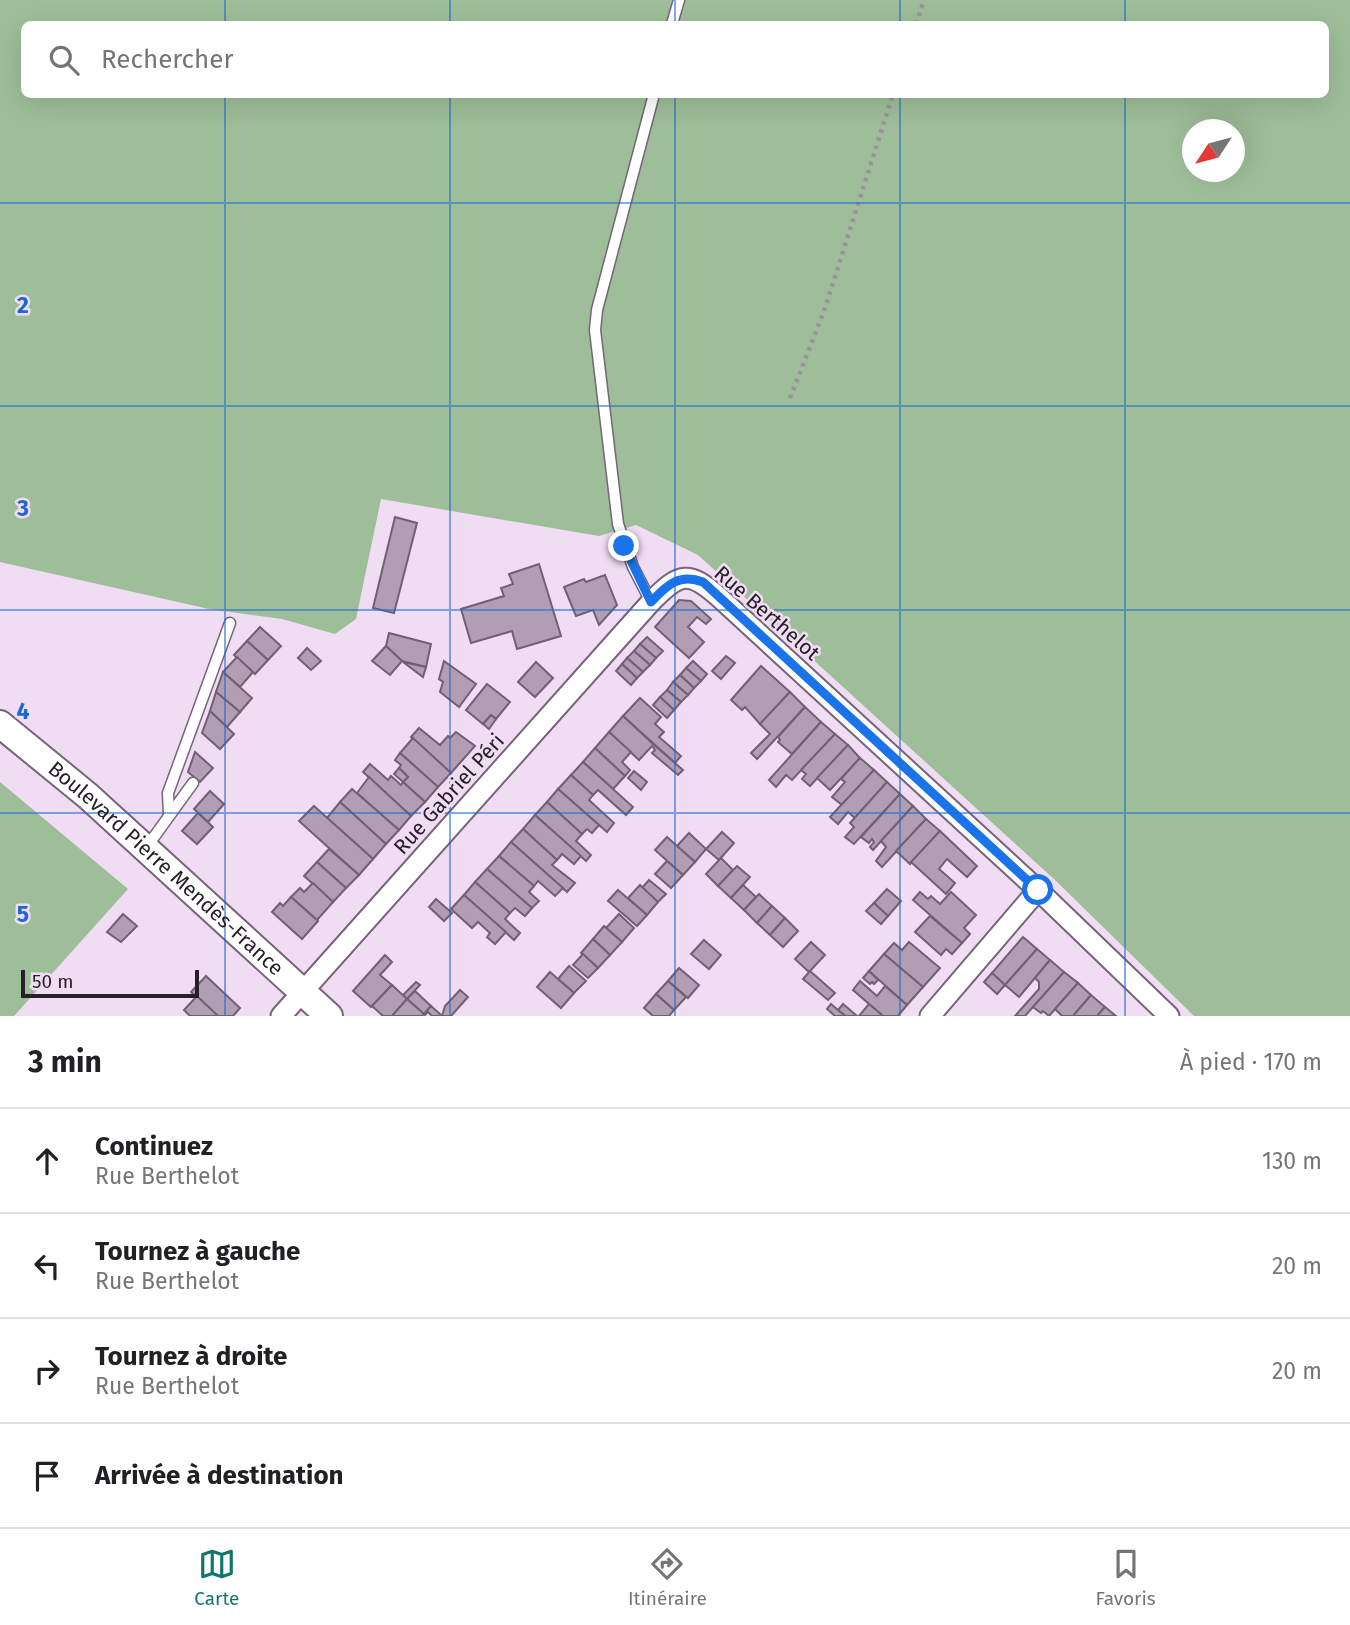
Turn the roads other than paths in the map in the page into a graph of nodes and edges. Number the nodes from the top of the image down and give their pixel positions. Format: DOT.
graph roads {
  1 [pos="679,0"];
  2 [pos="673,21"];
  3 [pos="653,98"];
  4 [pos="651,602"];
  5 [pos="230,623"];
  6 [pos="0,724"];
  7 [pos="193,783"];
  8 [pos="169,815"];
  9 [pos="146,848"];
  10 [pos="1038,890"];
  11 [pos="303,992"];
  12 [pos="281,1016"];
  13 [pos="329,1016"];
  14 [pos="930,1016"];
  15 [pos="1170,1016"];
  1 -- 2 [label="lane"];
  3 -- 4 [label="lane"];
  4 -- 10 [label="street, Rue Berthelot"];
  4 -- 11 [label="street, Rue Gabriel Péri"];
  5 -- 8 [label="lane"];
  6 -- 9 [label="street, Boulevard Pierre Mendès-France"];
  7 -- 8 [label="lane"];
  8 -- 9 [label="lane"];
  9 -- 11 [label="street, Boulevard Pierre Mendès-France"];
  10 -- 14 [label="street"];
  10 -- 15 [label="street, Rue Berthelot"];
  11 -- 12 [label="street, Rue Gabriel Péri"];
  11 -- 13 [label="street, Boulevard Pierre Mendès-France"];
}
